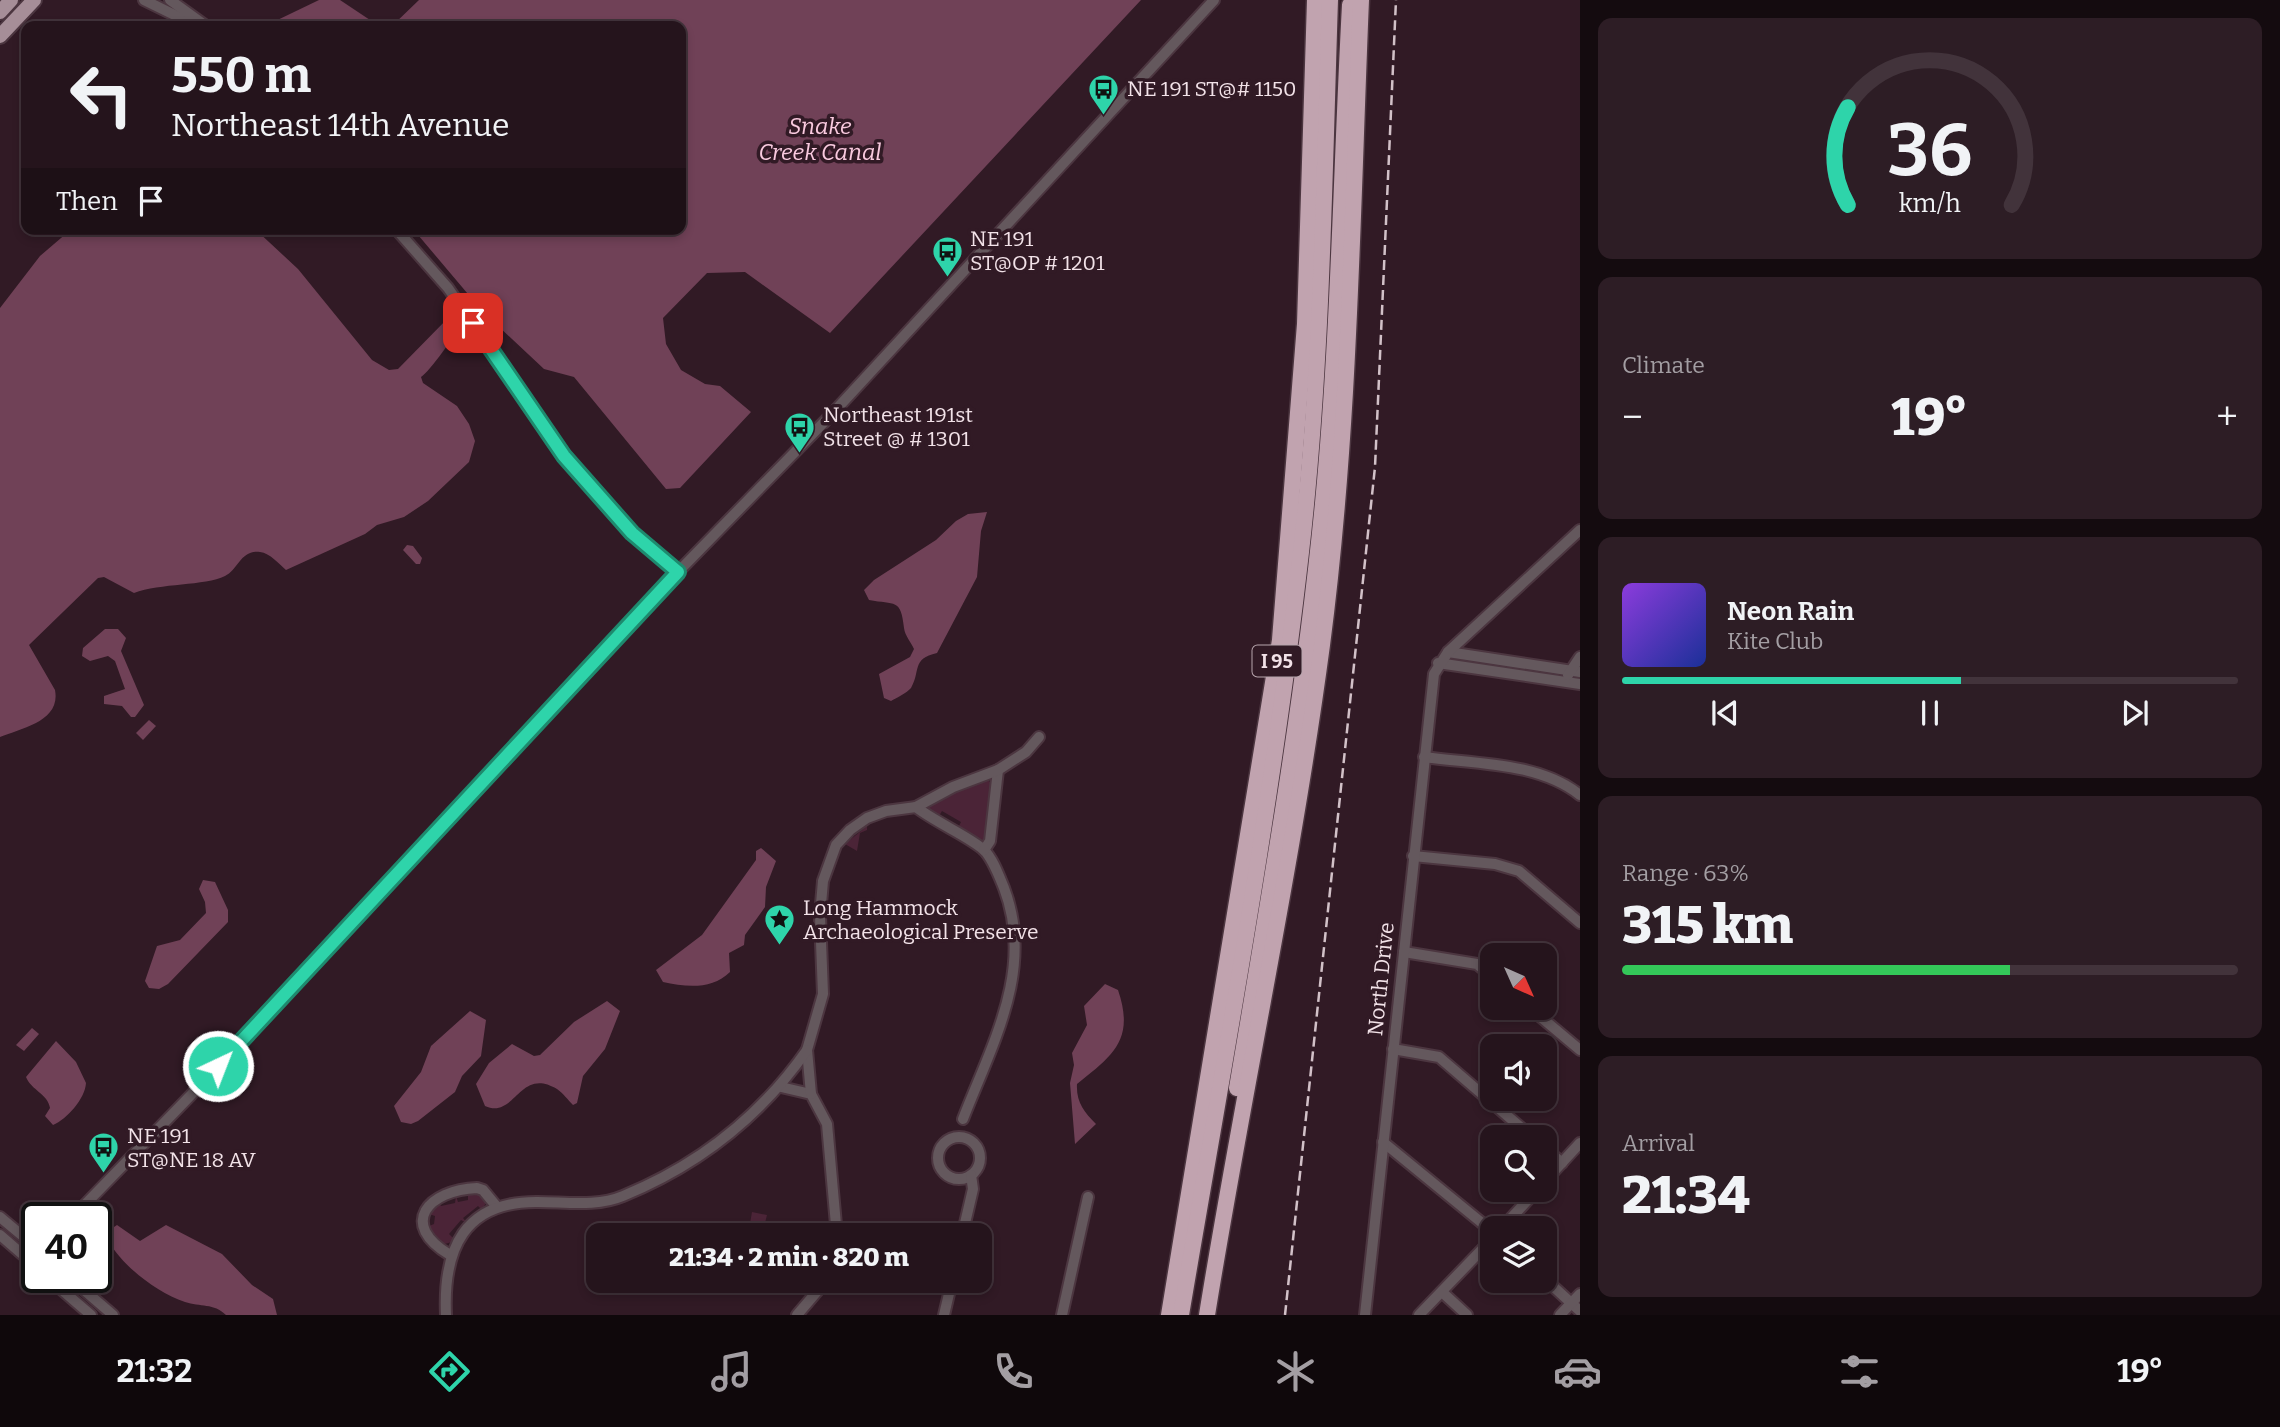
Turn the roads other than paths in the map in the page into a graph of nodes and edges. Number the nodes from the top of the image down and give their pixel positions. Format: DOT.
graph roads {
  1 [pos="12,0"];
  2 [pos="34,0"];
  3 [pos="144,0"];
  4 [pos="170,0"];
  5 [pos="1214,0"];
  6 [pos="1315,0"];
  7 [pos="1330,0"];
  8 [pos="1354,2"];
  9 [pos="0,12"];
  10 [pos="187,21"];
  11 [pos="198,21"];
  12 [pos="0,36"];
  13 [pos="401,235"];
  14 [pos="1580,530"];
  15 [pos="678,572"];
  16 [pos="1448,652"];
  17 [pos="1580,657"];
  18 [pos="1438,663"];
  19 [pos="1572,674"];
  20 [pos="1580,684"];
  21 [pos="1039,737"];
  22 [pos="1424,757"];
  23 [pos="999,770"];
  24 [pos="1580,795"];
  25 [pos="916,807"];
  26 [pos="984,850"];
  27 [pos="1413,856"];
  28 [pos="1580,923"];
  29 [pos="1404,952"];
  30 [pos="1480,966"];
  31 [pos="1544,1020"];
  32 [pos="1393,1049"];
  33 [pos="807,1050"];
  34 [pos="1580,1050"];
  35 [pos="781,1087"];
  36 [pos="811,1094"];
  37 [pos="963,1119"];
  38 [pos="1517,1125"];
  39 [pos="1383,1142"];
  40 [pos="1580,1143"];
  41 [pos="1557,1159"];
  42 [pos="1562,1163"];
  43 [pos="1557,1168"];
  44 [pos="971,1175"];
  45 [pos="1088,1197"];
  46 [pos="88,1202"];
  47 [pos="1526,1202"];
  48 [pos="497,1207"];
  49 [pos="1513,1216"];
  50 [pos="0,1217"];
  51 [pos="1480,1220"];
  52 [pos="835,1223"];
  53 [pos="965,1223"];
  54 [pos="0,1235"];
  55 [pos="21,1235"];
  56 [pos="21,1251"];
  57 [pos="1480,1252"];
  58 [pos="450,1255"];
  59 [pos="1557,1290"];
  60 [pos="1443,1292"];
  61 [pos="65,1293"];
  62 [pos="87,1293"];
  63 [pos="816,1293"];
  64 [pos="949,1293"];
  65 [pos="1580,1294"];
  66 [pos="1576,1307"];
  67 [pos="91,1315"];
  68 [pos="113,1315"];
  69 [pos="446,1315"];
  70 [pos="797,1315"];
  71 [pos="944,1315"];
  72 [pos="1062,1315"];
  73 [pos="1169,1315"];
  74 [pos="1181,1315"];
  75 [pos="1199,1315"];
  76 [pos="1207,1315"];
  77 [pos="1365,1315"];
  78 [pos="1419,1315"];
  79 [pos="1467,1315"];
  80 [pos="1560,1315"];
  1 -- 9 [label="main road"];
  2 -- 12 [label="main road"];
  3 -- 10 [label="street"];
  4 -- 11 [label="street"];
  5 -- 15 [label="street"];
  6 -- 73 [label="highway, I 95"];
  7 -- 74 [label="highway"];
  8 -- 75 [label="highway"];
  8 -- 76 [label="highway, I 95"];
  13 -- 15 [label="street"];
  14 -- 16 [label="street"];
  15 -- 46 [label="street"];
  16 -- 18 [label="street"];
  16 -- 19 [label="street"];
  17 -- 19 [label="street"];
  18 -- 19 [label="street"];
  18 -- 22 [label="street, North Drive"];
  19 -- 20 [label="street"];
  21 -- 23 [label="street"];
  22 -- 24 [label="street"];
  22 -- 27 [label="street, North Drive"];
  23 -- 25 [label="street"];
  23 -- 26 [label="street"];
  25 -- 26 [label="street"];
  25 -- 33 [label="street"];
  26 -- 37 [label="street"];
  27 -- 28 [label="street"];
  27 -- 29 [label="street, North Drive"];
  29 -- 30 [label="street"];
  29 -- 32 [label="street, North Drive"];
  31 -- 34 [label="street"];
  32 -- 38 [label="street"];
  32 -- 39 [label="street, North Drive"];
  33 -- 35 [label="street"];
  33 -- 36 [label="street"];
  35 -- 36 [label="street"];
  35 -- 48 [label="street"];
  36 -- 52 [label="street"];
  39 -- 51 [label="street"];
  39 -- 77 [label="street, North Drive"];
  40 -- 42 [label="street"];
  41 -- 42 [label="street"];
  42 -- 43 [label="street"];
  44 -- 53 [label="street"];
  45 -- 72 [label="street"];
  47 -- 49 [label="street"];
  48 -- 58 [label="street"];
  48 -- 58 [label="street"];
  50 -- 55 [label="street"];
  54 -- 56 [label="street"];
  57 -- 60 [label="street"];
  58 -- 69 [label="street"];
  59 -- 66 [label="street"];
  60 -- 78 [label="street"];
  60 -- 79 [label="street"];
  61 -- 67 [label="street"];
  62 -- 68 [label="street"];
  63 -- 70 [label="street"];
  64 -- 71 [label="street"];
  65 -- 66 [label="street"];
  66 -- 80 [label="street"];
}
